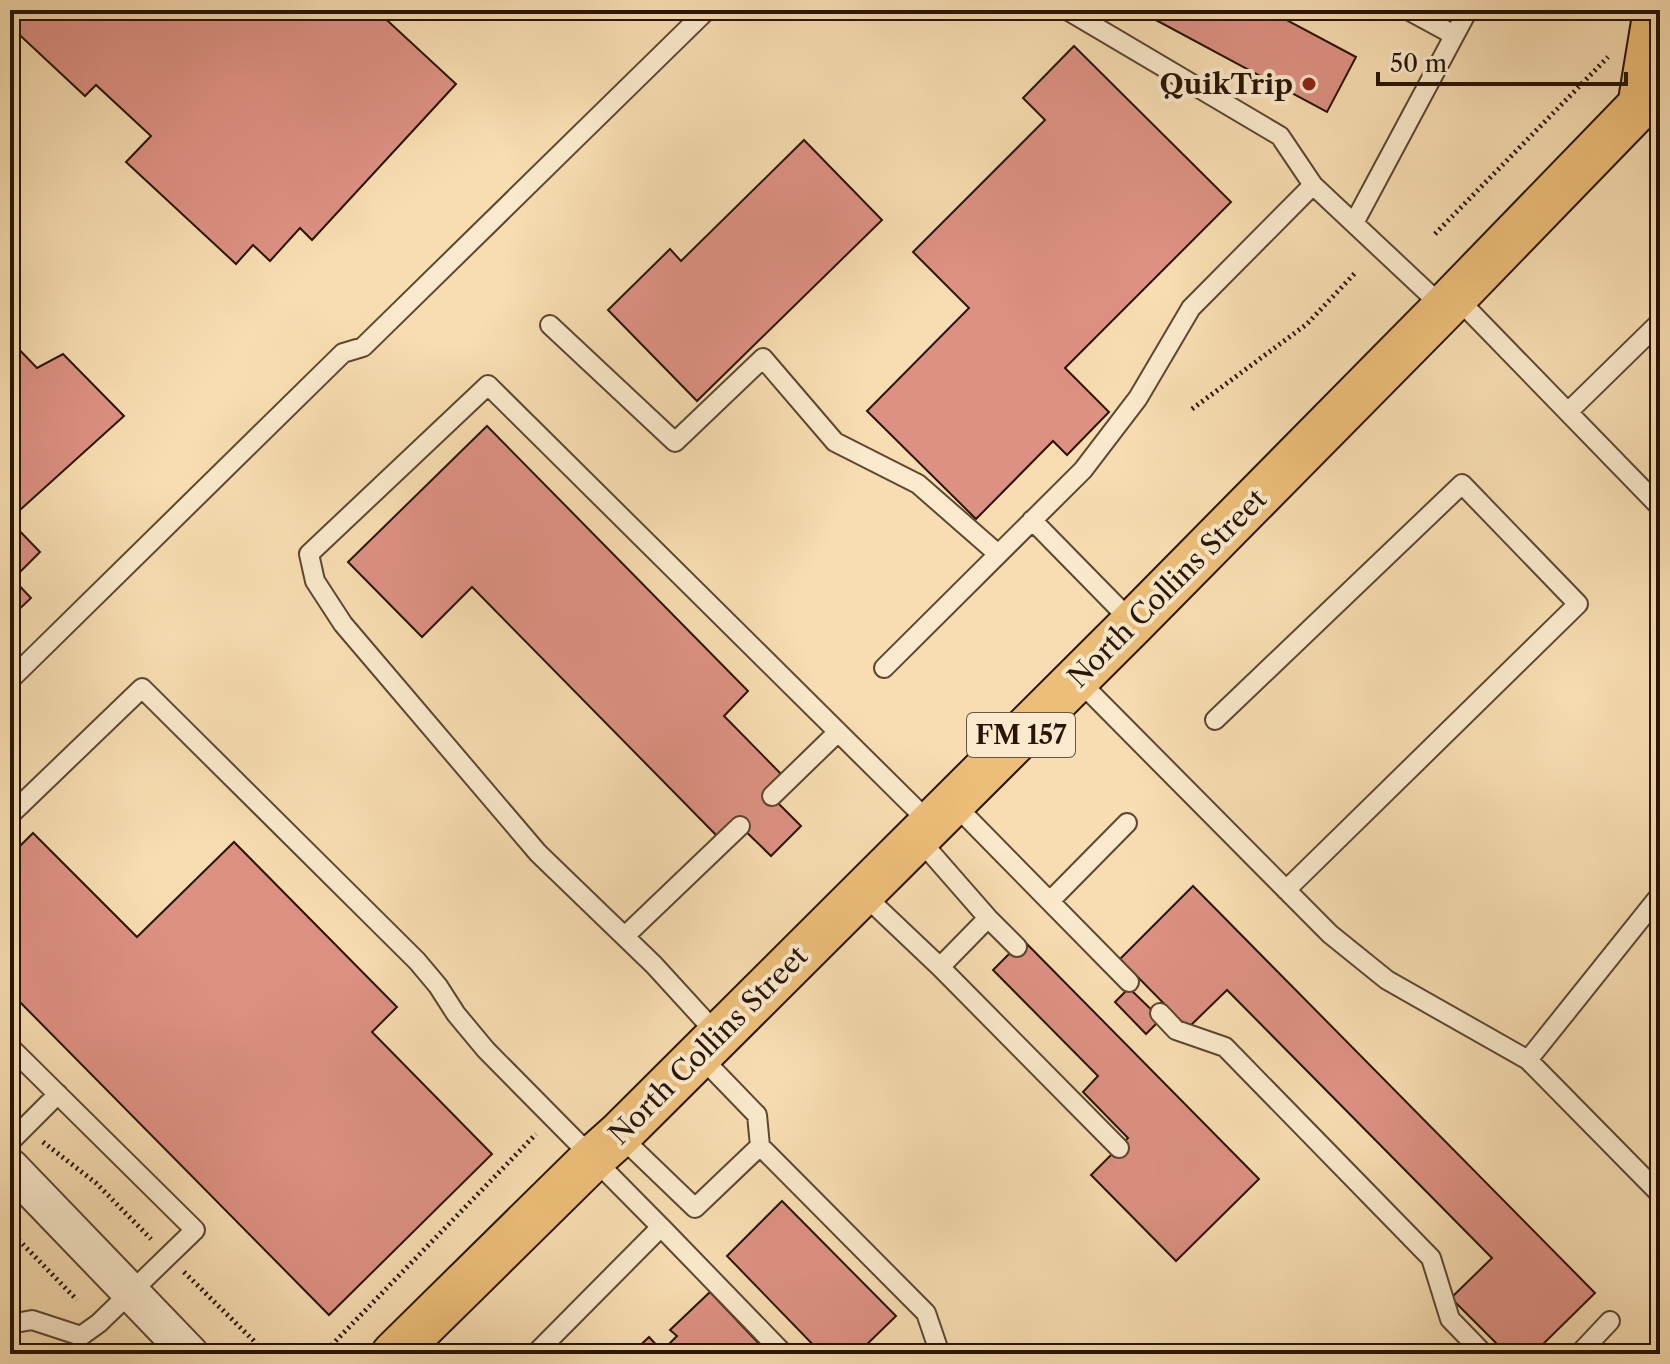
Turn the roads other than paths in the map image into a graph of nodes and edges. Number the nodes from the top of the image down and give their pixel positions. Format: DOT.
graph roads {
  1 [pos="707,10"];
  2 [pos="1067,10"];
  3 [pos="1408,10"];
  4 [pos="1468,10"];
  5 [pos="1654,10"];
  6 [pos="1454,35"];
  7 [pos="1653,97"];
  8 [pos="1313,185"];
  9 [pos="1354,223"];
  10 [pos="1450,302"];
  11 [pos="1660,322"];
  12 [pos="550,325"];
  13 [pos="1568,412"];
  14 [pos="1660,507"];
  15 [pos="1032,520"];
  16 [pos="998,554"];
  17 [pos="1133,623"];
  18 [pos="884,668"];
  19 [pos="1077,679"];
  20 [pos="10,680"];
  21 [pos="1215,720"];
  22 [pos="838,732"];
  23 [pos="772,796"];
  24 [pos="10,815"];
  25 [pos="934,822"];
  26 [pos="1127,823"];
  27 [pos="740,826"];
  28 [pos="1286,890"];
  29 [pos="862,893"];
  30 [pos="1660,895"];
  31 [pos="1050,901"];
  32 [pos="988,918"];
  33 [pos="625,936"];
  34 [pos="1017,947"];
  35 [pos="940,967"];
  36 [pos="1129,982"];
  37 [pos="1160,1013"];
  38 [pos="709,1045"];
  39 [pos="10,1047"];
  40 [pos="1528,1060"];
  41 [pos="58,1094"];
  42 [pos="10,1142"];
  43 [pos="760,1146"];
  44 [pos="606,1147"];
  45 [pos="1119,1148"];
  46 [pos="10,1167"];
  47 [pos="1660,1194"];
  48 [pos="661,1227"];
  49 [pos="130,1292"];
  50 [pos="1610,1321"];
  51 [pos="10,1324"];
  52 [pos="190,1354"];
  53 [pos="394,1354"];
  54 [pos="535,1354"];
  55 [pos="784,1354"];
  56 [pos="940,1354"];
  57 [pos="1484,1354"];
  58 [pos="1579,1354"];
  1 -- 20 [label="lane"];
  2 -- 8 [label="lane"];
  3 -- 6 [label="lane"];
  4 -- 6 [label="lane"];
  5 -- 7 [label="main road"];
  6 -- 9 [label="lane"];
  7 -- 10 [label="main road, North Collins Street / FM 157"];
  8 -- 9 [label="lane"];
  8 -- 15 [label="lane"];
  9 -- 10 [label="lane"];
  10 -- 13 [label="lane"];
  10 -- 17 [label="main road, North Collins Street / FM 157"];
  11 -- 13 [label="lane"];
  12 -- 16 [label="lane"];
  13 -- 14 [label="lane"];
  15 -- 16 [label="lane"];
  15 -- 17 [label="lane"];
  16 -- 18 [label="lane"];
  17 -- 19 [label="main road, North Collins Street / FM 157"];
  19 -- 25 [label="main road, North Collins Street / FM 157"];
  19 -- 28 [label="lane"];
  21 -- 28 [label="lane"];
  22 -- 23 [label="lane"];
  22 -- 25 [label="lane"];
  22 -- 33 [label="lane"];
  24 -- 44 [label="lane"];
  25 -- 29 [label="main road, North Collins Street / FM 157"];
  25 -- 31 [label="lane"];
  25 -- 32 [label="lane"];
  26 -- 31 [label="lane"];
  27 -- 33 [label="lane"];
  28 -- 40 [label="lane"];
  29 -- 35 [label="lane"];
  29 -- 38 [label="main road, North Collins Street / FM 157"];
  30 -- 40 [label="lane"];
  31 -- 36 [label="lane"];
  32 -- 34 [label="lane"];
  32 -- 35 [label="lane"];
  33 -- 38 [label="lane"];
  35 -- 45 [label="lane"];
  37 -- 57 [label="lane"];
  38 -- 43 [label="lane"];
  38 -- 44 [label="main road, North Collins Street / FM 157"];
  39 -- 41 [label="lane"];
  40 -- 47 [label="lane"];
  41 -- 42 [label="lane"];
  41 -- 49 [label="lane"];
  43 -- 44 [label="lane"];
  43 -- 56 [label="lane"];
  44 -- 48 [label="lane"];
  44 -- 53 [label="main road, North Collins Street / FM 157"];
  46 -- 49 [label="street"];
  48 -- 54 [label="lane"];
  48 -- 55 [label="lane"];
  49 -- 51 [label="lane"];
  49 -- 52 [label="street"];
  50 -- 58 [label="lane"];
}
